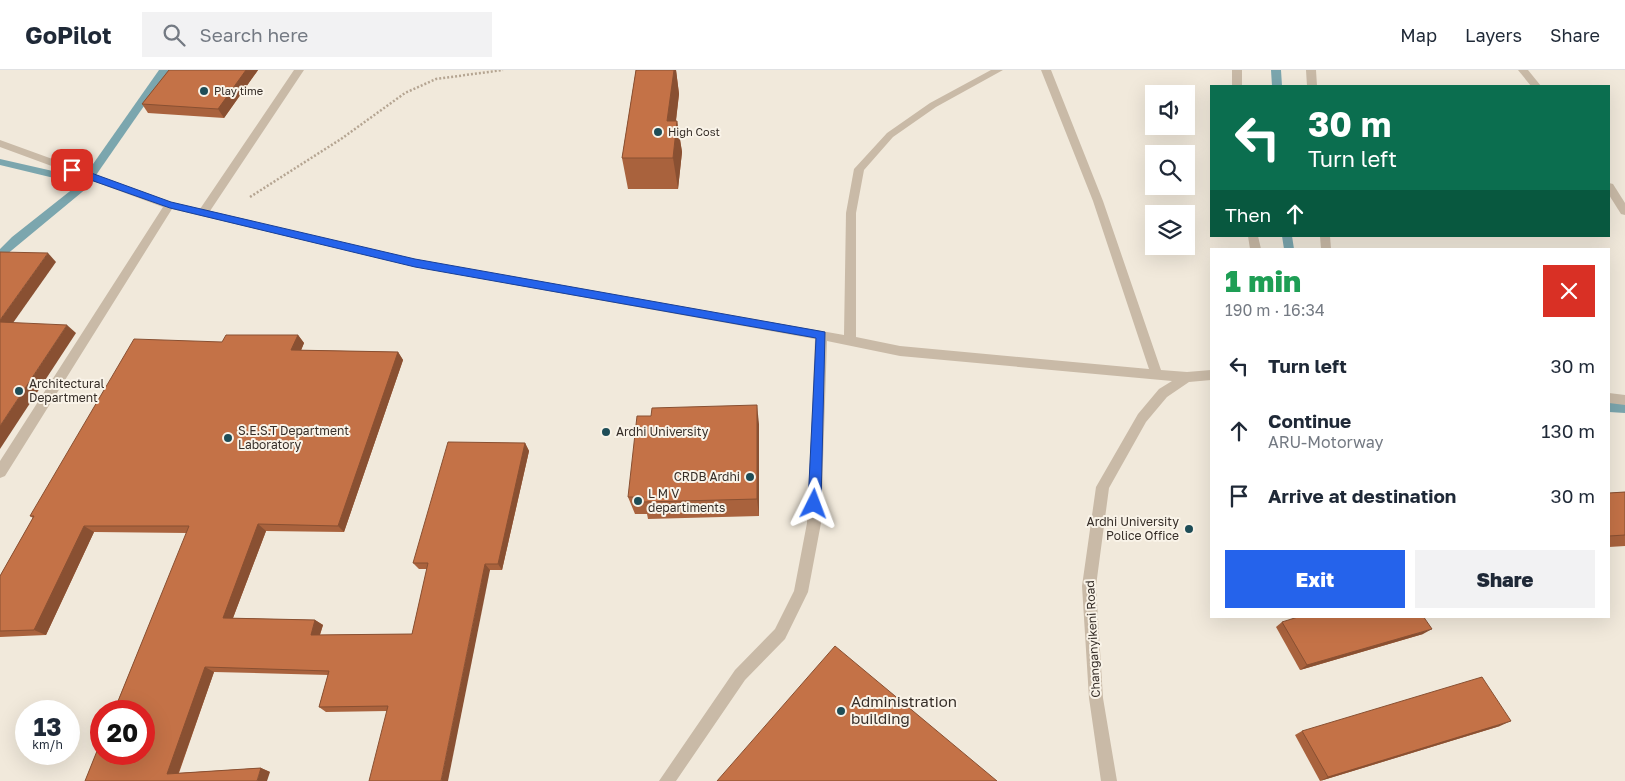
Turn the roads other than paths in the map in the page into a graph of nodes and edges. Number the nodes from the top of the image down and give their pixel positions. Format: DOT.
graph roads {
  1 [pos="299,70"];
  2 [pos="998,70"];
  3 [pos="1046,70"];
  4 [pos="1237,70"];
  5 [pos="1311,70"];
  6 [pos="1524,70"];
  7 [pos="1237,85"];
  8 [pos="1312,85"];
  9 [pos="1535,85"];
  10 [pos="0,143"];
  11 [pos="1610,188"];
  12 [pos="170,205"];
  13 [pos="1625,211"];
  14 [pos="203,213"];
  15 [pos="821,335"];
  16 [pos="850,342"];
  17 [pos="1157,375"];
  18 [pos="1210,376"];
  19 [pos="1187,377"];
  20 [pos="1610,398"];
  21 [pos="1625,400"];
  22 [pos="0,472"];
  23 [pos="667,781"];
  24 [pos="1109,781"];
  1 -- 14 [label="street"];
  2 -- 16 [label="street"];
  3 -- 17 [label="street"];
  4 -- 7 [label="street"];
  5 -- 8 [label="street"];
  6 -- 9 [label="street"];
  10 -- 12 [label="street"];
  11 -- 13 [label="street"];
  12 -- 14 [label="street"];
  12 -- 22 [label="street"];
  14 -- 15 [label="street"];
  15 -- 16 [label="street"];
  15 -- 23 [label="street"];
  16 -- 17 [label="street"];
  17 -- 19 [label="street"];
  18 -- 19 [label="street"];
  19 -- 24 [label="street, Changanyikeni Road"];
  20 -- 21 [label="street"];
}
